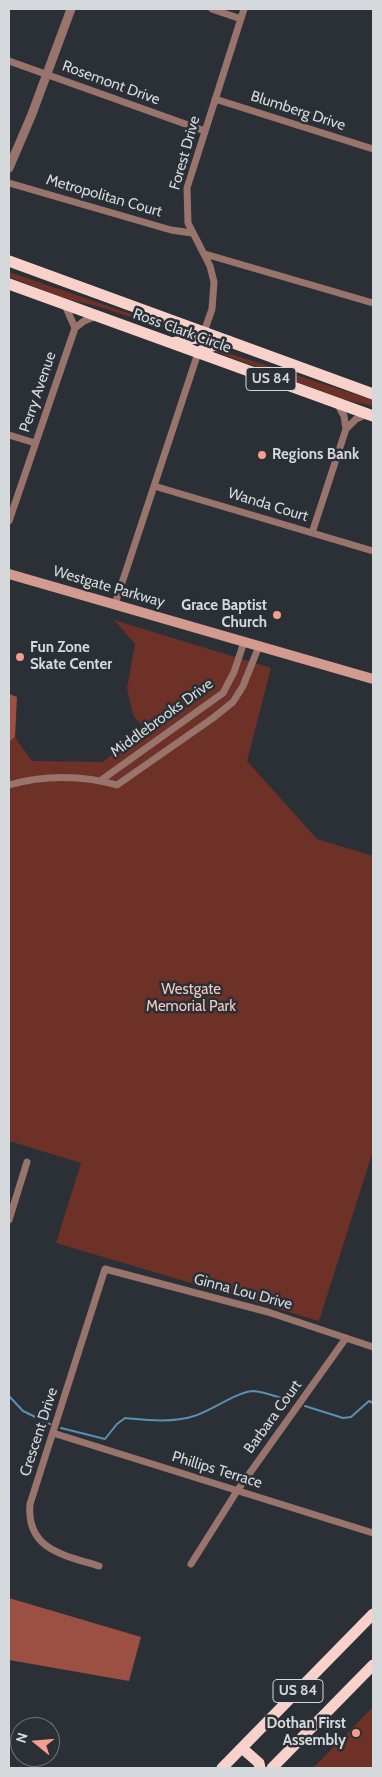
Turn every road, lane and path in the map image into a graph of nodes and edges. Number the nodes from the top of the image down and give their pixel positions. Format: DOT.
graph roads {
  1 [pos="71,9"];
  2 [pos="212,9"];
  3 [pos="244,9"];
  4 [pos="241,19"];
  5 [pos="9,61"];
  6 [pos="48,75"];
  7 [pos="215,99"];
  8 [pos="205,131"];
  9 [pos="373,149"];
  10 [pos="9,168"];
  11 [pos="9,183"];
  12 [pos="192,233"];
  13 [pos="205,254"];
  14 [pos="9,261"];
  15 [pos="9,284"];
  16 [pos="373,303"];
  17 [pos="65,305"];
  18 [pos="97,316"];
  19 [pos="74,328"];
  20 [pos="204,332"];
  21 [pos="229,341"];
  22 [pos="170,343"];
  23 [pos="198,353"];
  24 [pos="373,394"];
  25 [pos="337,403"];
  26 [pos="370,415"];
  27 [pos="346,429"];
  28 [pos="9,435"];
  29 [pos="36,443"];
  30 [pos="154,486"];
  31 [pos="9,521"];
  32 [pos="312,533"];
  33 [pos="373,550"];
  34 [pos="9,574"];
  35 [pos="115,604"];
  36 [pos="244,642"];
  37 [pos="259,646"];
  38 [pos="373,680"];
  39 [pos="100,781"];
  40 [pos="9,784"];
  41 [pos="27,1162"];
  42 [pos="9,1220"];
  43 [pos="105,1269"];
  44 [pos="346,1338"];
  45 [pos="373,1347"];
  46 [pos="53,1433"];
  47 [pos="237,1491"];
  48 [pos="373,1533"];
  49 [pos="191,1564"];
  50 [pos="99,1566"];
  51 [pos="373,1614"];
  52 [pos="373,1665"];
  53 [pos="242,1748"];
  54 [pos="222,1768"];
  55 [pos="260,1768"];
  56 [pos="272,1768"];
  1 -- 6 [label="street"];
  2 -- 4 [label="street"];
  3 -- 4 [label="street, Forest Drive"];
  4 -- 7 [label="street, Forest Drive"];
  5 -- 6 [label="street, Rosemont Drive"];
  6 -- 8 [label="street, Rosemont Drive"];
  6 -- 10 [label="street"];
  7 -- 8 [label="street, Forest Drive"];
  7 -- 9 [label="street, Blumberg Drive"];
  8 -- 12 [label="street, Forest Drive"];
  11 -- 12 [label="street, Metropolitan Court"];
  12 -- 13 [label="street, Forest Drive"];
  13 -- 16 [label="street"];
  13 -- 20 [label="street, Forest Drive"];
  14 -- 20 [label="highway, Ross Clark Circle / US 84"];
  15 -- 17 [label="highway, Ross Clark Circle / US 84"];
  17 -- 18 [label="highway, Ross Clark Circle / US 84"];
  17 -- 19 [label="street"];
  18 -- 19 [label="street"];
  18 -- 22 [label="highway, Ross Clark Circle / US 84"];
  19 -- 29 [label="street, Perry Avenue"];
  20 -- 21 [label="highway, Ross Clark Circle / US 84"];
  20 -- 22 [label="highway"];
  21 -- 23 [label="highway"];
  21 -- 24 [label="highway, Ross Clark Circle / US 84"];
  22 -- 23 [label="highway, Ross Clark Circle / US 84"];
  23 -- 25 [label="highway, Ross Clark Circle / US 84"];
  23 -- 30 [label="street"];
  25 -- 26 [label="highway, Ross Clark Circle / US 84"];
  25 -- 27 [label="street"];
  26 -- 27 [label="street"];
  27 -- 32 [label="street"];
  28 -- 29 [label="street"];
  29 -- 31 [label="street, Perry Avenue"];
  30 -- 32 [label="street, Wanda Court"];
  30 -- 35 [label="street"];
  32 -- 33 [label="street, Wanda Court"];
  34 -- 35 [label="main road, Westgate Parkway"];
  35 -- 36 [label="main road, Westgate Parkway"];
  36 -- 37 [label="main road, Westgate Parkway"];
  36 -- 39 [label="street, Middlebrooks Drive"];
  37 -- 38 [label="main road, Westgate Parkway"];
  37 -- 39 [label="street, Middlebrooks Drive"];
  39 -- 40 [label="street"];
  41 -- 42 [label="street"];
  43 -- 44 [label="street, Ginna Lou Drive"];
  43 -- 46 [label="street, Crescent Drive"];
  44 -- 45 [label="street, Ginna Lou Drive"];
  44 -- 47 [label="street, Barbara Court"];
  46 -- 47 [label="street, Phillips Terrace"];
  46 -- 50 [label="street, Crescent Drive"];
  47 -- 48 [label="street, Phillips Terrace"];
  47 -- 49 [label="street, Barbara Court"];
  51 -- 53 [label="highway, US 84"];
  52 -- 56 [label="highway, US 84"];
  53 -- 54 [label="highway, US 84"];
  53 -- 55 [label="highway"];
}
